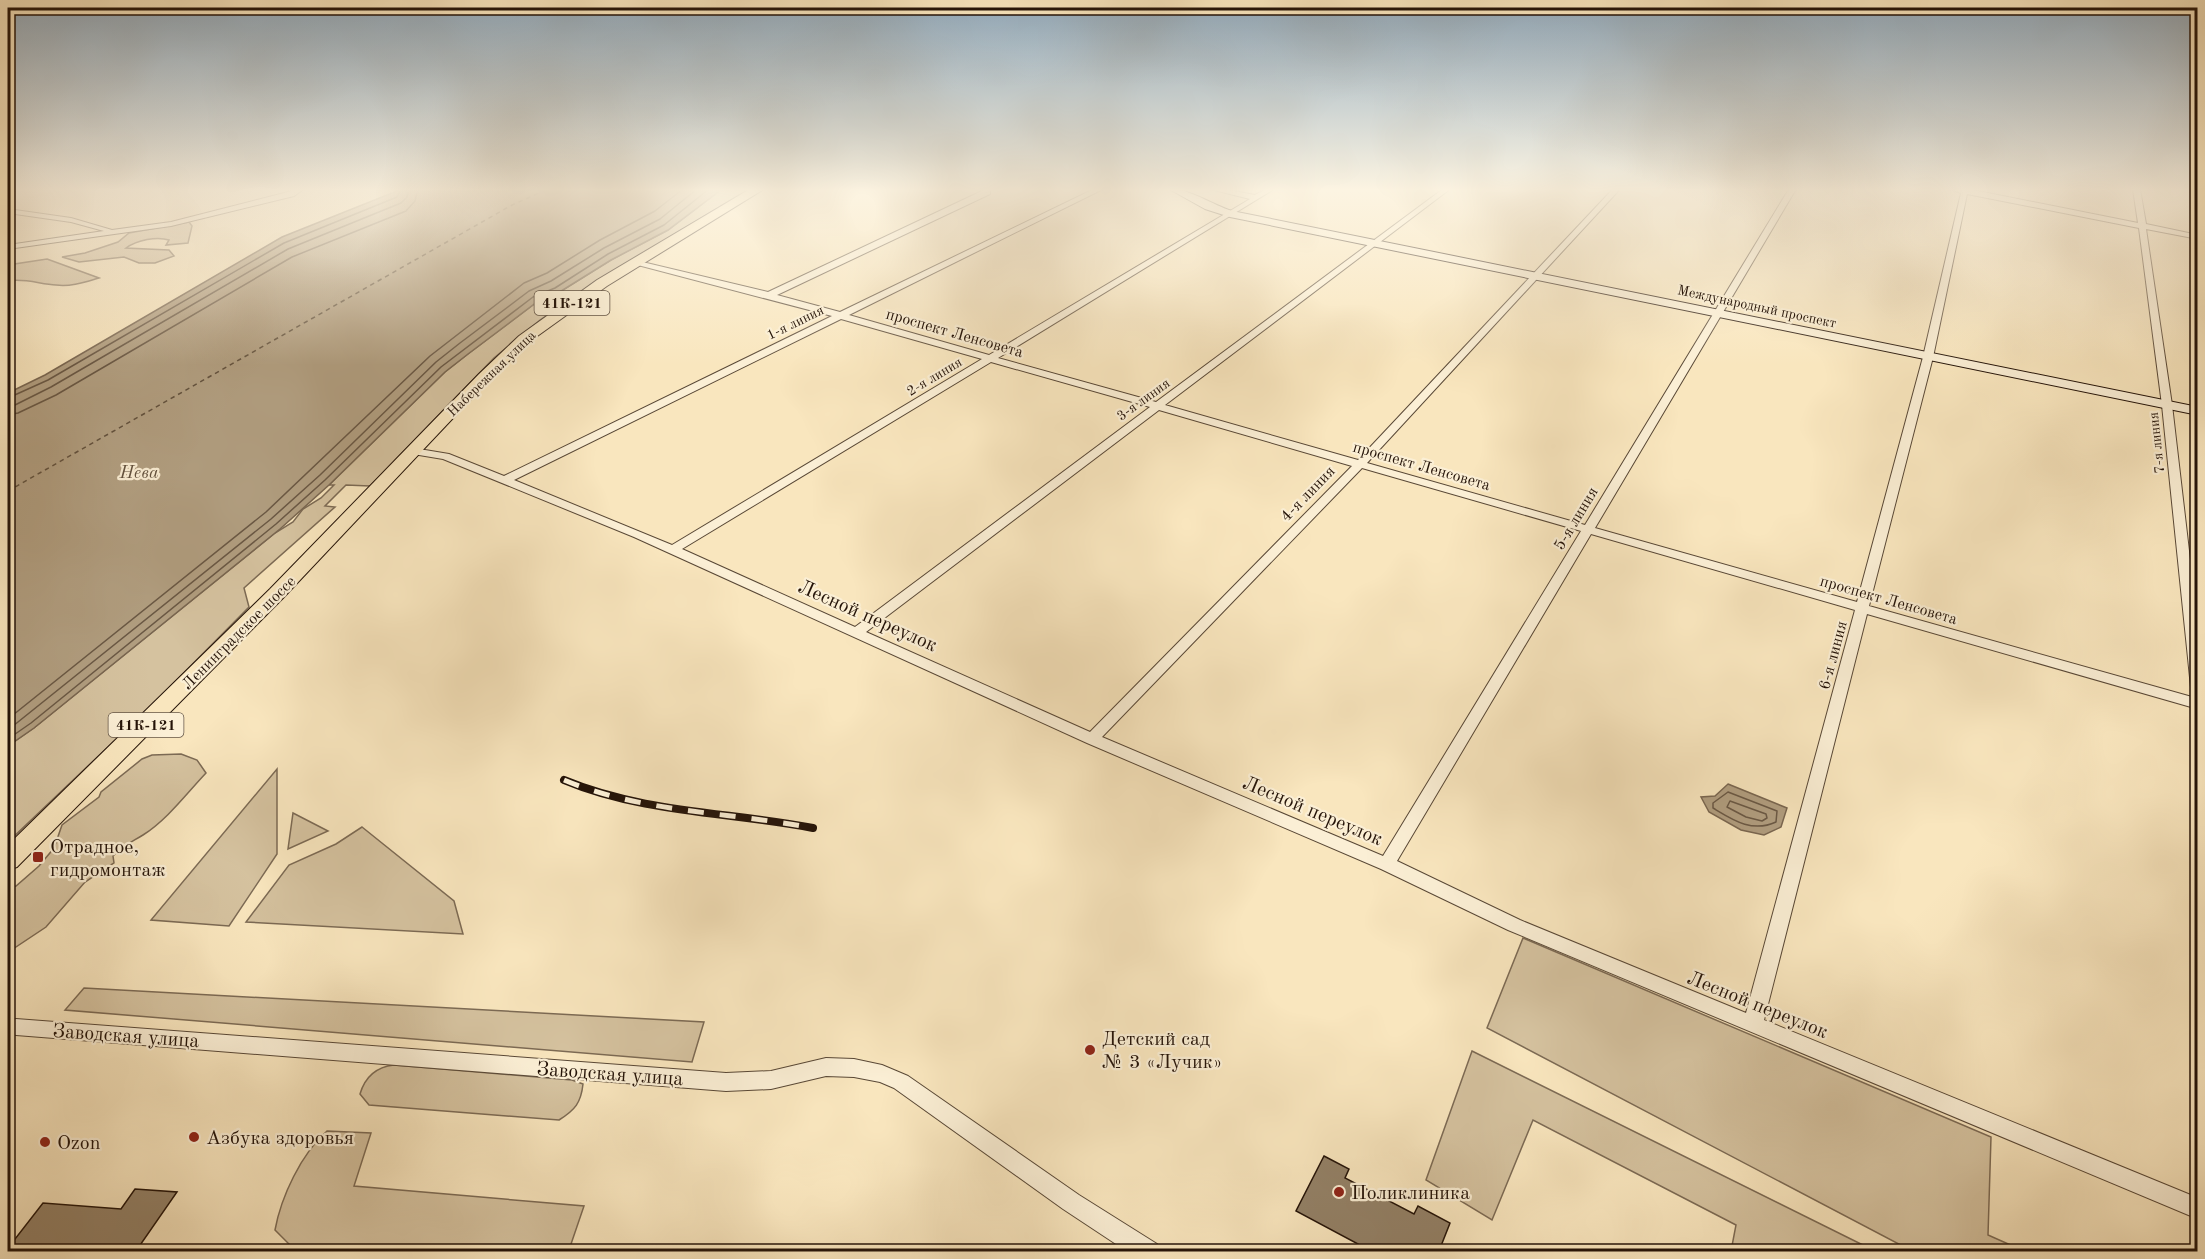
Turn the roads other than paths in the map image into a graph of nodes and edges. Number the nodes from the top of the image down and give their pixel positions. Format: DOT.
graph roads {
  1 [pos="660,248"];
  2 [pos="870,248"];
  3 [pos="979,248"];
  4 [pos="1174,248"];
  5 [pos="1371,248"];
  6 [pos="1395,248"];
  7 [pos="1561,248"];
  8 [pos="1757,248"];
  9 [pos="1950,248"];
  10 [pos="2144,248"];
  11 [pos="636,262"];
  12 [pos="1534,276"];
  13 [pos="769,296"];
  14 [pos="1716,313"];
  15 [pos="839,316"];
  16 [pos="1928,357"];
  17 [pos="988,359"];
  18 [pos="2167,405"];
  19 [pos="1156,408"];
  20 [pos="2198,411"];
  21 [pos="413,451"];
  22 [pos="1359,465"];
  23 [pos="504,480"];
  24 [pos="1587,529"];
  25 [pos="672,550"];
  26 [pos="1862,608"];
  27 [pos="855,633"];
  28 [pos="2198,696"];
  29 [pos="2198,704"];
  30 [pos="1092,739"];
  31 [pos="8,860"];
  32 [pos="1387,864"];
  33 [pos="1753,1024"];
  34 [pos="16,1027"];
  35 [pos="2198,1209"];
  36 [pos="1149,1251"];
  1 -- 11 [label="main road, Набережная улица / 41К-121"];
  2 -- 13 [label="street"];
  3 -- 15 [label="street, 1-я линия"];
  4 -- 17 [label="street, 2-я линия"];
  5 -- 19 [label="street, 3-я линия"];
  6 -- 12 [label="street, Международный проспект"];
  7 -- 12 [label="street, 4-я линия"];
  8 -- 14 [label="street, 5-я линия"];
  9 -- 16 [label="street, 6-я линия"];
  10 -- 18 [label="street, 7-я линия"];
  11 -- 13 [label="street, проспект Ленсовета"];
  11 -- 21 [label="main road, Набережная улица / 41К-121"];
  12 -- 14 [label="street, Международный проспект"];
  12 -- 22 [label="street, 4-я линия"];
  13 -- 15 [label="street, проспект Ленсовета"];
  14 -- 16 [label="street, Международный проспект"];
  14 -- 24 [label="street, 5-я линия"];
  15 -- 17 [label="street, проспект Ленсовета"];
  15 -- 23 [label="street, 1-я линия"];
  16 -- 18 [label="street, Международный проспект"];
  16 -- 26 [label="street, 6-я линия"];
  17 -- 19 [label="street, проспект Ленсовета"];
  17 -- 25 [label="street, 2-я линия"];
  18 -- 20 [label="street, Международный проспект"];
  18 -- 28 [label="street, 7-я линия"];
  19 -- 22 [label="street, проспект Ленсовета"];
  19 -- 27 [label="street, 3-я линия"];
  21 -- 23 [label="street, Лесной переулок"];
  21 -- 31 [label="main road, Ленинградское шоссе / 41К-121"];
  22 -- 24 [label="street, проспект Ленсовета"];
  22 -- 30 [label="street, 4-я линия"];
  23 -- 25 [label="street, Лесной переулок"];
  24 -- 26 [label="street, проспект Ленсовета"];
  24 -- 32 [label="street, 5-я линия"];
  25 -- 27 [label="street, Лесной переулок"];
  26 -- 29 [label="street, проспект Ленсовета"];
  26 -- 33 [label="street, 6-я линия"];
  27 -- 30 [label="street, Лесной переулок"];
  30 -- 32 [label="street, Лесной переулок"];
  32 -- 33 [label="street, Лесной переулок"];
  33 -- 35 [label="street, Лесной переулок"];
  34 -- 36 [label="street, Заводская улица"];
}
